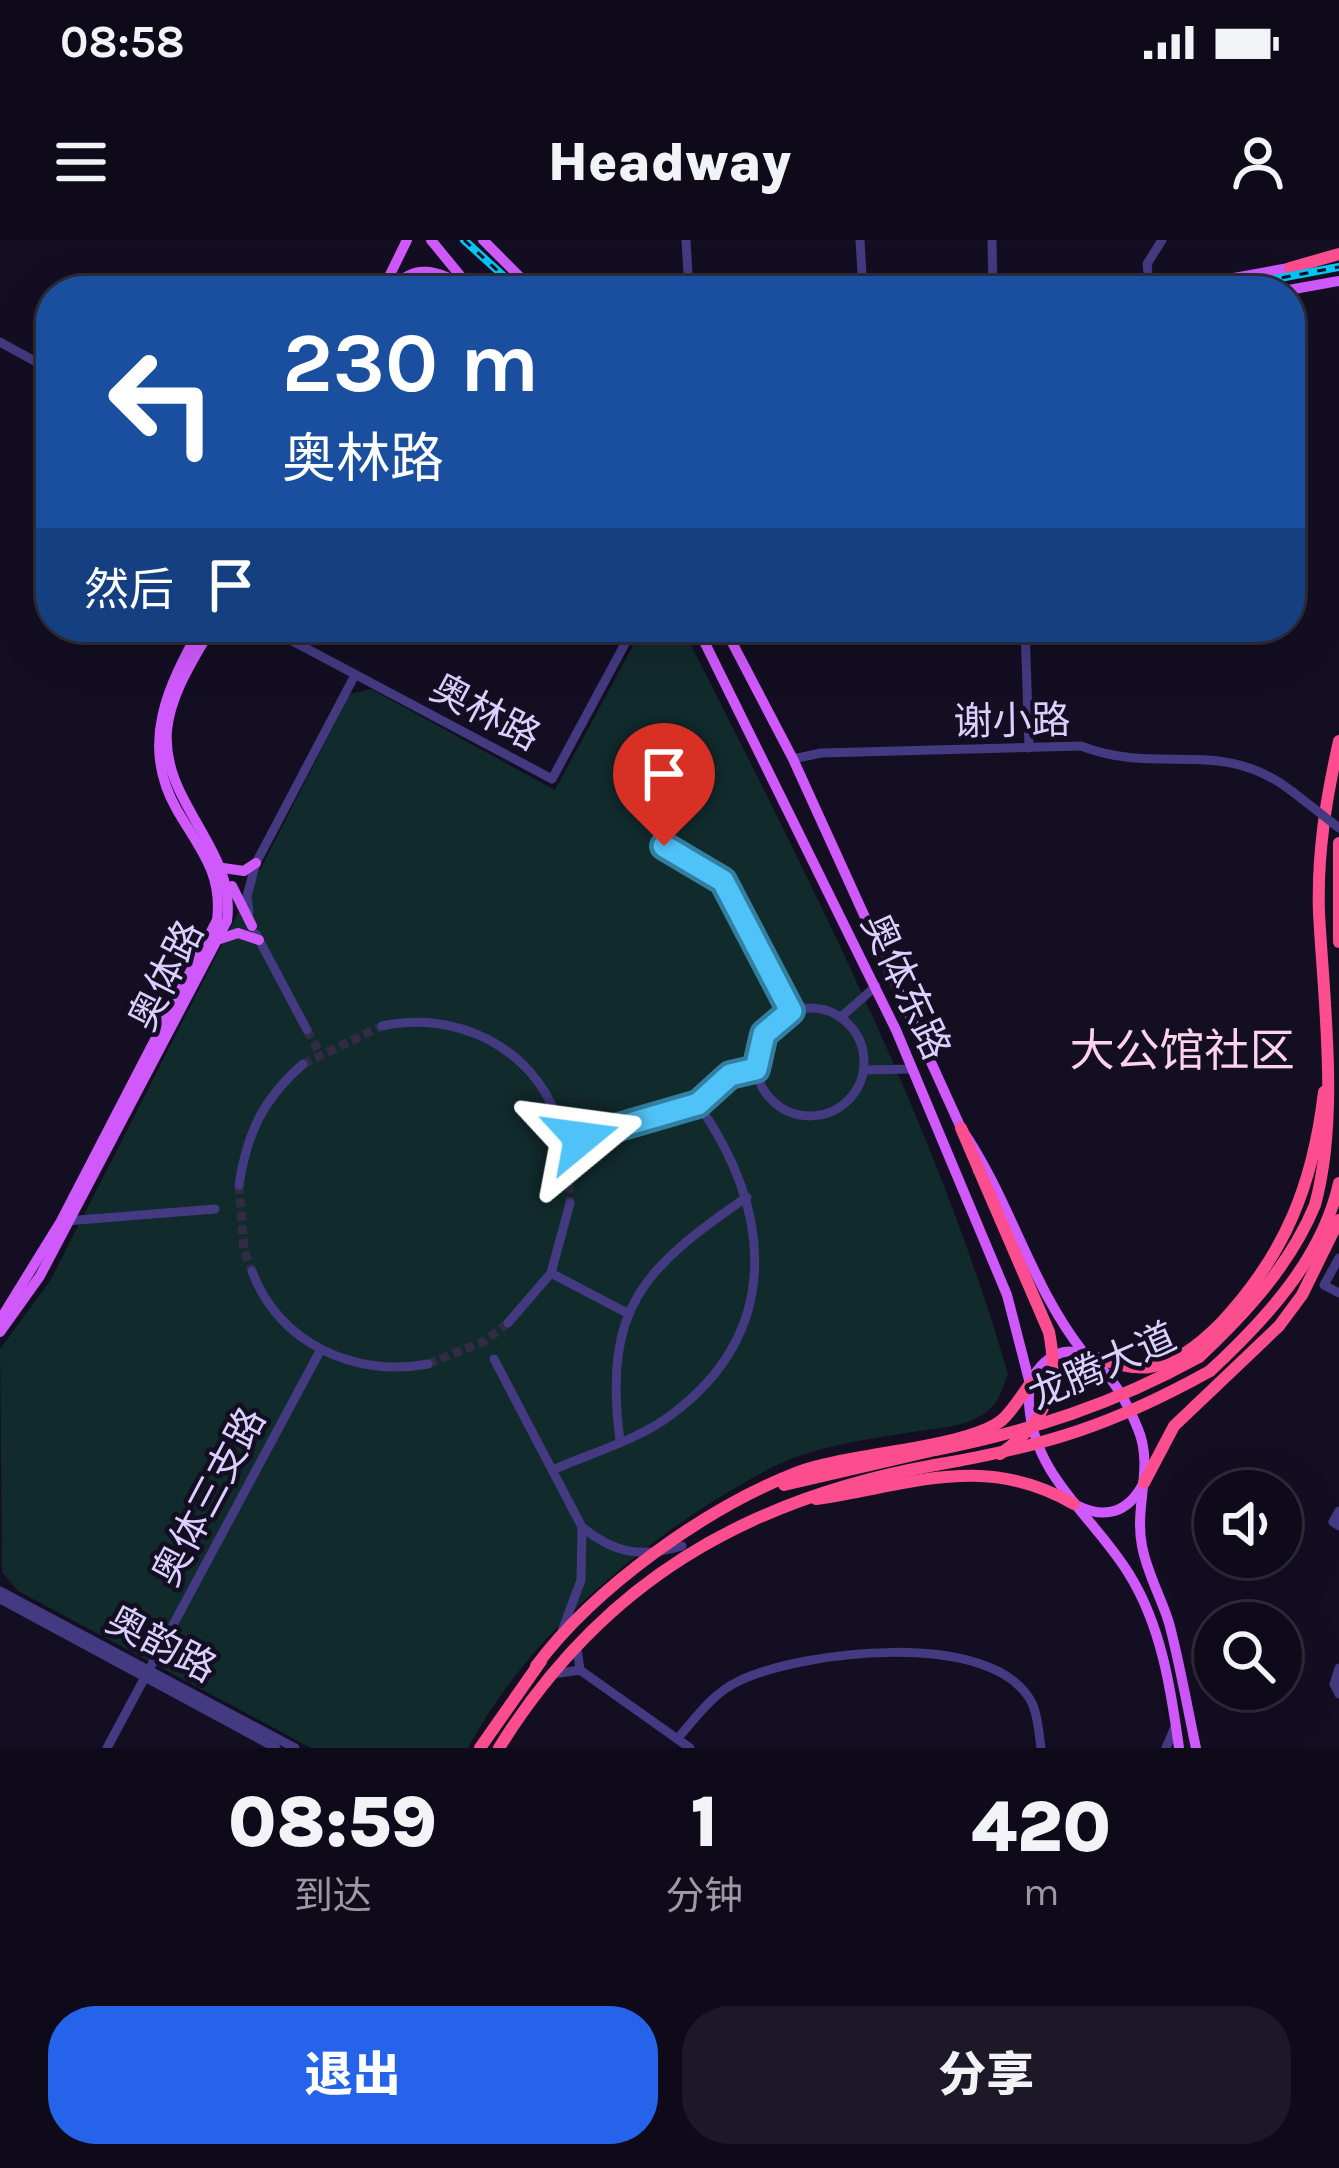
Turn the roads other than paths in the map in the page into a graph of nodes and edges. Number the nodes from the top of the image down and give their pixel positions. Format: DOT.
graph roads {
  1 [pos="407,240"];
  2 [pos="431,240"];
  3 [pos="483,240"];
  4 [pos="686,240"];
  5 [pos="860,240"];
  6 [pos="992,240"];
  7 [pos="1162,240"];
  8 [pos="1339,257"];
  9 [pos="1290,268"];
  10 [pos="389,276"];
  11 [pos="407,276"];
  12 [pos="442,276"];
  13 [pos="460,276"];
  14 [pos="519,276"];
  15 [pos="688,276"];
  16 [pos="862,276"];
  17 [pos="993,276"];
  18 [pos="1148,276"];
  19 [pos="1245,276"];
  20 [pos="1339,281"];
  21 [pos="1305,287"];
  22 [pos="0,342"];
  23 [pos="36,362"];
  24 [pos="193,642"];
  25 [pos="204,642"];
  26 [pos="294,642"];
  27 [pos="626,642"];
  28 [pos="704,642"];
  29 [pos="732,642"];
  30 [pos="1025,642"];
  31 [pos="356,675"];
  32 [pos="1339,741"];
  33 [pos="1029,748"];
  34 [pos="793,759"];
  35 [pos="1339,828"];
  36 [pos="1339,843"];
  37 [pos="664,846"];
  38 [pos="256,863"];
  39 [pos="224,868"];
  40 [pos="252,926"];
  41 [pos="220,939"];
  42 [pos="259,940"];
  43 [pos="1339,942"];
  44 [pos="876,986"];
  45 [pos="791,1011"];
  46 [pos="841,1017"];
  47 [pos="382,1026"];
  48 [pos="307,1030"];
  49 [pos="1330,1043"];
  50 [pos="303,1064"];
  51 [pos="756,1069"];
  52 [pos="913,1069"];
  53 [pos="864,1070"];
  54 [pos="698,1104"];
  55 [pos="557,1118"];
  56 [pos="961,1127"];
  57 [pos="581,1138"];
  58 [pos="1339,1183"];
  59 [pos="239,1185"];
  60 [pos="747,1197"];
  61 [pos="570,1203"];
  62 [pos="215,1209"];
  63 [pos="1339,1220"];
  64 [pos="66,1221"];
  65 [pos="1339,1258"];
  66 [pos="252,1271"];
  67 [pos="551,1273"];
  68 [pos="1339,1293"];
  69 [pos="627,1313"];
  70 [pos="0,1320"];
  71 [pos="508,1323"];
  72 [pos="0,1332"];
  73 [pos="320,1351"];
  74 [pos="1087,1355"];
  75 [pos="494,1358"];
  76 [pos="428,1364"];
  77 [pos="1030,1384"];
  78 [pos="620,1441"];
  79 [pos="1000,1454"];
  80 [pos="553,1469"];
  81 [pos="1144,1484"];
  82 [pos="779,1504"];
  83 [pos="1074,1504"];
  84 [pos="1339,1511"];
  85 [pos="1339,1526"];
  86 [pos="582,1527"];
  87 [pos="682,1546"];
  88 [pos="660,1552"];
  89 [pos="0,1595"];
  90 [pos="562,1630"];
  91 [pos="577,1643"];
  92 [pos="536,1666"];
  93 [pos="1339,1668"];
  94 [pos="580,1670"];
  95 [pos="146,1673"];
  96 [pos="548,1676"];
  97 [pos="1339,1694"];
  98 [pos="1176,1724"];
  99 [pos="677,1739"];
  100 [pos="274,1745"];
  101 [pos="107,1748"];
  102 [pos="295,1748"];
  103 [pos="480,1748"];
  104 [pos="499,1748"];
  105 [pos="690,1748"];
  106 [pos="1041,1748"];
  107 [pos="1166,1748"];
  108 [pos="1179,1748"];
  109 [pos="1196,1748"];
  1 -- 10 [label="main road"];
  2 -- 13 [label="main road"];
  3 -- 14 [label="main road"];
  4 -- 15 [label="street"];
  5 -- 16 [label="street"];
  6 -- 17 [label="street"];
  7 -- 18 [label="street"];
  8 -- 9 [label="highway"];
  9 -- 19 [label="main road"];
  11 -- 12 [label="main road"];
  20 -- 21 [label="main road"];
  22 -- 23 [label="street"];
  24 -- 64 [label="main road, 奥体路"];
  25 -- 39 [label="main road"];
  26 -- 31 [label="street, 奥林路"];
  27 -- 31 [label="street, 奥林路"];
  28 -- 44 [label="main road, 奥体东路"];
  29 -- 34 [label="main road, 奥体东路"];
  30 -- 33 [label="street"];
  31 -- 38 [label="street"];
  32 -- 49 [label="highway, 龙腾大道"];
  33 -- 34 [label="street, 谢小路"];
  33 -- 35 [label="street, 谢小路, bridge"];
  34 -- 56 [label="main road, 奥体东路"];
  36 -- 43 [label="highway"];
  37 -- 45 [label="street"];
  38 -- 39 [label="main road"];
  38 -- 40 [label="street"];
  39 -- 40 [label="main road"];
  39 -- 41 [label="main road, 奥体路"];
  40 -- 42 [label="street"];
  41 -- 42 [label="main road"];
  41 -- 64 [label="main road, 奥体路"];
  42 -- 48 [label="street"];
  44 -- 46 [label="street"];
  44 -- 52 [label="main road, 奥体东路"];
  45 -- 46 [label="street"];
  45 -- 51 [label="street"];
  46 -- 53 [label="street"];
  47 -- 55 [label="street"];
  49 -- 74 [label="highway"];
  49 -- 87 [label="highway, 龙腾大道, bridge"];
  50 -- 59 [label="street"];
  51 -- 53 [label="street"];
  51 -- 54 [label="street"];
  52 -- 53 [label="street"];
  52 -- 77 [label="main road, 奥体东路"];
  54 -- 57 [label="street"];
  54 -- 60 [label="street"];
  56 -- 74 [label="main road, 奥体东路"];
  56 -- 79 [label="highway, bridge"];
  58 -- 79 [label="highway, 龙腾大道, bridge"];
  60 -- 69 [label="street"];
  60 -- 78 [label="street"];
  61 -- 67 [label="street"];
  62 -- 64 [label="street"];
  63 -- 81 [label="highway"];
  64 -- 70 [label="main road, 奥体路"];
  64 -- 72 [label="main road, 奥体路"];
  65 -- 68 [label="street"];
  66 -- 73 [label="street"];
  67 -- 69 [label="street"];
  67 -- 71 [label="street"];
  69 -- 78 [label="street"];
  73 -- 76 [label="street"];
  73 -- 95 [label="street, 奥体三支路"];
  74 -- 77 [label="main road"];
  74 -- 81 [label="main road"];
  75 -- 80 [label="street"];
  77 -- 83 [label="main road"];
  77 -- 88 [label="highway"];
  78 -- 80 [label="street"];
  79 -- 82 [label="highway, 龙腾大道, bridge"];
  80 -- 86 [label="street"];
  81 -- 83 [label="main road"];
  81 -- 109 [label="main road"];
  82 -- 83 [label="highway"];
  82 -- 91 [label="highway, 龙腾大道"];
  83 -- 98 [label="main road"];
  84 -- 85 [label="street"];
  86 -- 88 [label="street"];
  86 -- 90 [label="street"];
  87 -- 88 [label="street"];
  87 -- 92 [label="highway, 龙腾大道"];
  88 -- 90 [label="highway"];
  89 -- 95 [label="street, 奥韵路"];
  90 -- 92 [label="highway"];
  91 -- 94 [label="street"];
  91 -- 96 [label="highway, 龙腾大道"];
  92 -- 103 [label="highway, 龙腾大道"];
  93 -- 97 [label="street"];
  94 -- 96 [label="street"];
  94 -- 99 [label="street"];
  95 -- 100 [label="street, 奥韵路"];
  95 -- 101 [label="street, 奥体三支路"];
  96 -- 104 [label="highway, 龙腾大道"];
  98 -- 107 [label="street"];
  98 -- 108 [label="main road"];
  99 -- 105 [label="street"];
  99 -- 106 [label="street"];
  100 -- 102 [label="street, 奥韵路"];
}
